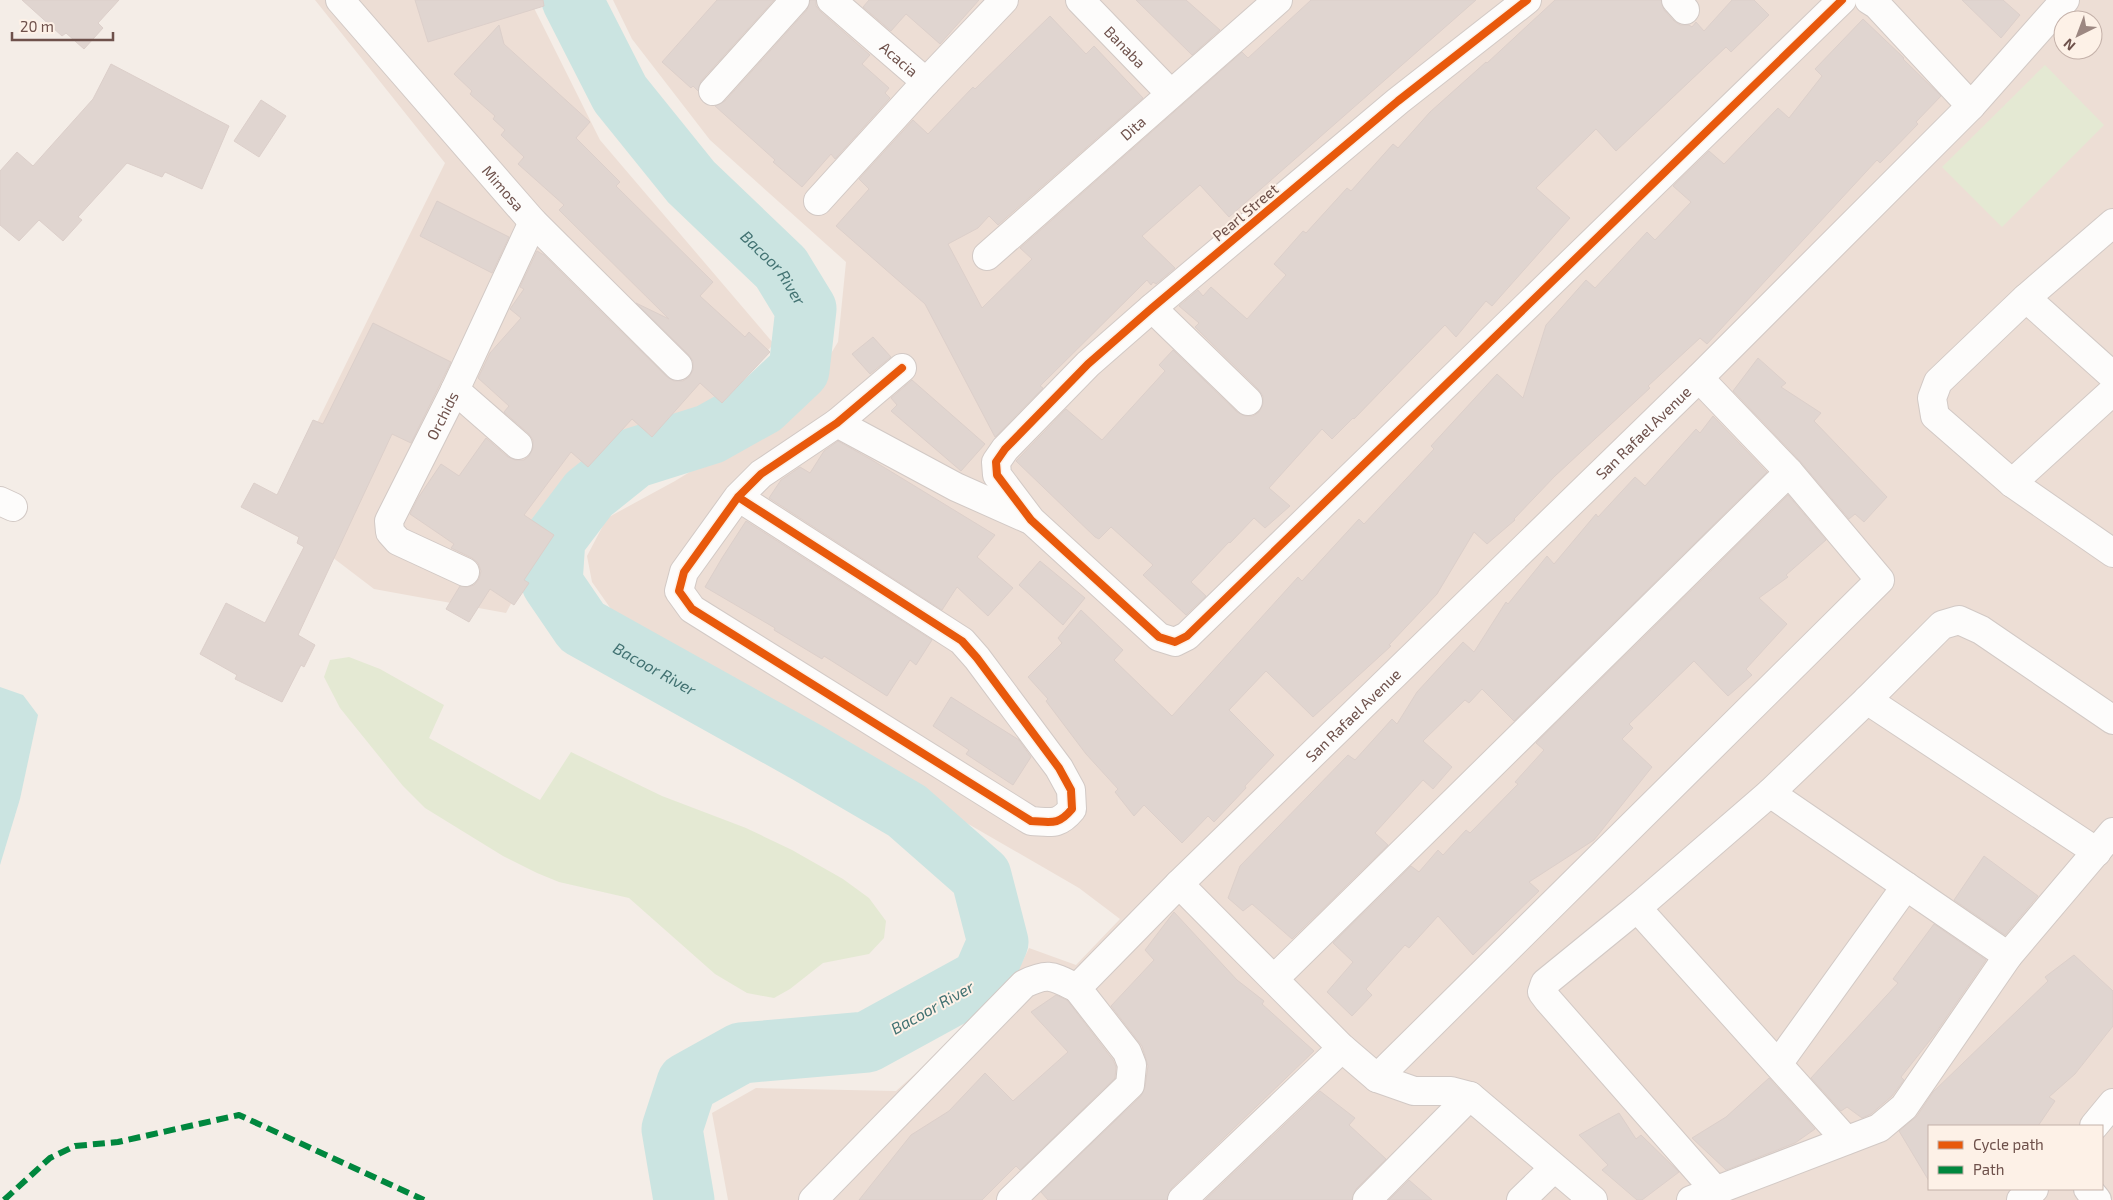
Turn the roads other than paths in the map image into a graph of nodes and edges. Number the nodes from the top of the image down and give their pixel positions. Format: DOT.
graph roads {
  1 [pos="340,0"];
  2 [pos="795,0"];
  3 [pos="831,0"];
  4 [pos="1004,0"];
  5 [pos="1080,0"];
  6 [pos="1278,0"];
  7 [pos="1527,0"];
  8 [pos="1842,0"];
  9 [pos="1869,0"];
  10 [pos="2065,0"];
  11 [pos="926,82"];
  12 [pos="712,91"];
  13 [pos="1170,93"];
  14 [pos="1971,106"];
  15 [pos="818,201"];
  16 [pos="533,222"];
  17 [pos="2113,223"];
  18 [pos="987,256"];
  19 [pos="2026,298"];
  20 [pos="1152,308"];
  21 [pos="678,366"];
  22 [pos="902,368"];
  23 [pos="2113,376"];
  24 [pos="1699,378"];
  25 [pos="455,390"];
  26 [pos="2113,391"];
  27 [pos="1248,401"];
  28 [pos="837,423"];
  29 [pos="518,445"];
  30 [pos="1789,472"];
  31 [pos="2012,483"];
  32 [pos="738,497"];
  33 [pos="1031,520"];
  34 [pos="2113,553"];
  35 [pos="464,572"];
  36 [pos="1867,700"];
  37 [pos="2113,720"];
  38 [pos="1770,793"];
  39 [pos="2105,842"];
  40 [pos="1179,884"];
  41 [pos="1906,886"];
  42 [pos="1637,908"];
  43 [pos="2008,956"];
  44 [pos="1274,979"];
  45 [pos="1076,988"];
  46 [pos="1342,1048"];
  47 [pos="1778,1064"];
  48 [pos="1377,1078"];
  49 [pos="1470,1096"];
  50 [pos="2113,1103"];
  51 [pos="2095,1125"];
  52 [pos="1846,1140"];
  53 [pos="1554,1168"];
  54 [pos="2033,1190"];
  55 [pos="2089,1190"];
  56 [pos="1703,1195"];
  57 [pos="813,1200"];
  58 [pos="1011,1200"];
  59 [pos="1182,1200"];
  60 [pos="1367,1200"];
  61 [pos="1521,1200"];
  62 [pos="1593,1200"];
  63 [pos="2021,1200"];
  64 [pos="2097,1200"];
  1 -- 16 [label="street, Mimosa"];
  2 -- 12 [label="street"];
  3 -- 11 [label="street, Acacia"];
  4 -- 11 [label="street, Acacia"];
  5 -- 13 [label="street, Banaba"];
  6 -- 13 [label="street, Dita"];
  7 -- 20 [label="street, Pearl Street"];
  8 -- 33 [label="street"];
  9 -- 14 [label="street"];
  10 -- 14 [label="street, San Rafael Avenue"];
  11 -- 15 [label="street"];
  13 -- 18 [label="street, Dita"];
  14 -- 24 [label="street, San Rafael Avenue"];
  16 -- 21 [label="street, Mimosa"];
  16 -- 25 [label="street, Orchids"];
  17 -- 19 [label="street"];
  19 -- 23 [label="street"];
  19 -- 31 [label="street"];
  20 -- 27 [label="street"];
  20 -- 33 [label="street, Pearl Street"];
  22 -- 28 [label="street"];
  24 -- 30 [label="street"];
  24 -- 40 [label="street, San Rafael Avenue"];
  25 -- 29 [label="street"];
  25 -- 35 [label="street, Orchids"];
  26 -- 31 [label="street"];
  28 -- 32 [label="street"];
  28 -- 33 [label="street"];
  30 -- 44 [label="street"];
  30 -- 48 [label="street"];
  31 -- 34 [label="street"];
  32 -- 32 [label="street"];
  36 -- 37 [label="street"];
  36 -- 38 [label="street"];
  36 -- 39 [label="street"];
  38 -- 41 [label="street"];
  38 -- 42 [label="street"];
  39 -- 43 [label="street"];
  40 -- 44 [label="street"];
  40 -- 45 [label="street, San Rafael Avenue"];
  41 -- 43 [label="street"];
  41 -- 47 [label="street"];
  42 -- 47 [label="street"];
  42 -- 56 [label="street"];
  43 -- 52 [label="street"];
  44 -- 46 [label="street"];
  45 -- 57 [label="street"];
  45 -- 58 [label="street"];
  46 -- 48 [label="street"];
  46 -- 59 [label="street"];
  47 -- 52 [label="street"];
  48 -- 49 [label="street"];
  49 -- 53 [label="street"];
  49 -- 60 [label="street"];
  50 -- 51 [label="street"];
  52 -- 56 [label="street"];
  53 -- 61 [label="street"];
  53 -- 62 [label="street"];
  54 -- 63 [label="street"];
  55 -- 64 [label="street"];
}
